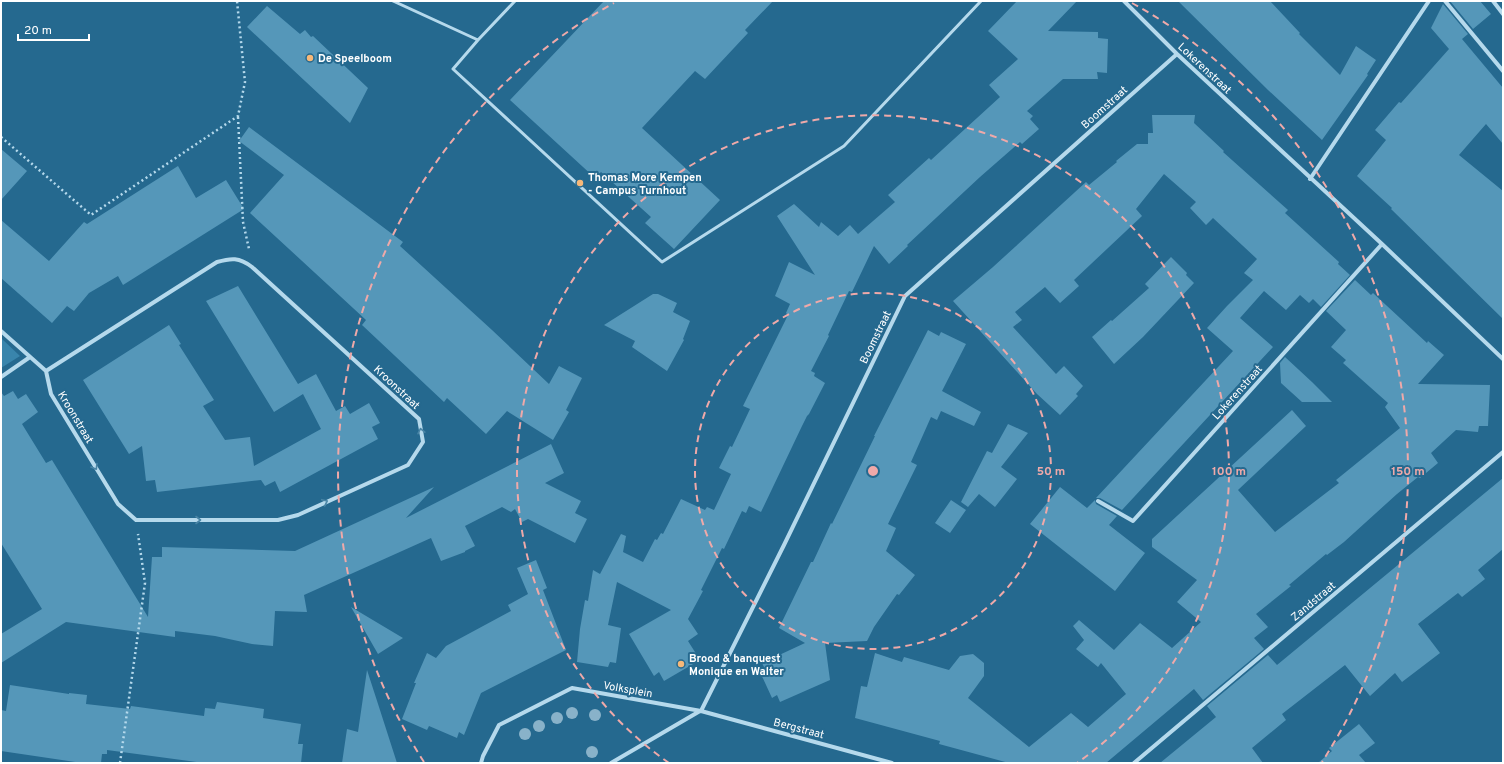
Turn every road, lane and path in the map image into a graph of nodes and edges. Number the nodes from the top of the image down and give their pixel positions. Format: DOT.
graph roads {
  1 [pos="237,1"];
  2 [pos="393,1"];
  3 [pos="515,1"];
  4 [pos="981,1"];
  5 [pos="1124,1"];
  6 [pos="1429,1"];
  7 [pos="1445,1"];
  8 [pos="1493,1"];
  9 [pos="1503,14"];
  10 [pos="478,40"];
  11 [pos="1177,54"];
  12 [pos="1503,71"];
  13 [pos="238,116"];
  14 [pos="1,137"];
  15 [pos="1310,179"];
  16 [pos="1382,244"];
  17 [pos="252,267"];
  18 [pos="1,331"];
  19 [pos="30,357"];
  20 [pos="1503,359"];
  21 [pos="46,371"];
  22 [pos="1,377"];
  23 [pos="1503,452"];
  24 [pos="1098,501"];
  25 [pos="136,520"];
  26 [pos="701,711"];
  27 [pos="120,763"];
  28 [pos="481,763"];
  29 [pos="611,763"];
  30 [pos="892,763"];
  31 [pos="1134,763"];
  1 -- 13 [label="path"];
  2 -- 10 [label="lane"];
  3 -- 10 [label="lane"];
  4 -- 10 [label="lane"];
  5 -- 11 [label="street, Lokerenstraat"];
  6 -- 15 [label="street"];
  7 -- 12 [label="street"];
  8 -- 9 [label="street"];
  11 -- 15 [label="street, Lokerenstraat"];
  11 -- 26 [label="street, Boomstraat"];
  13 -- 14 [label="path"];
  13 -- 17 [label="path"];
  15 -- 16 [label="street, Lokerenstraat"];
  16 -- 20 [label="street, Lokerenstraat"];
  16 -- 24 [label="street, Lokerenstraat"];
  17 -- 21 [label="street, Kroonstraat"];
  25 -- 17 [label="street, Kroonstraat, one-way"];
  18 -- 19 [label="street"];
  19 -- 21 [label="street"];
  19 -- 22 [label="street"];
  21 -- 25 [label="street, Kroonstraat, one-way"];
  23 -- 31 [label="street, Zandstraat"];
  25 -- 27 [label="path"];
  26 -- 28 [label="street, Volksplein"];
  26 -- 29 [label="street"];
  26 -- 30 [label="street, Bergstraat"];
}
